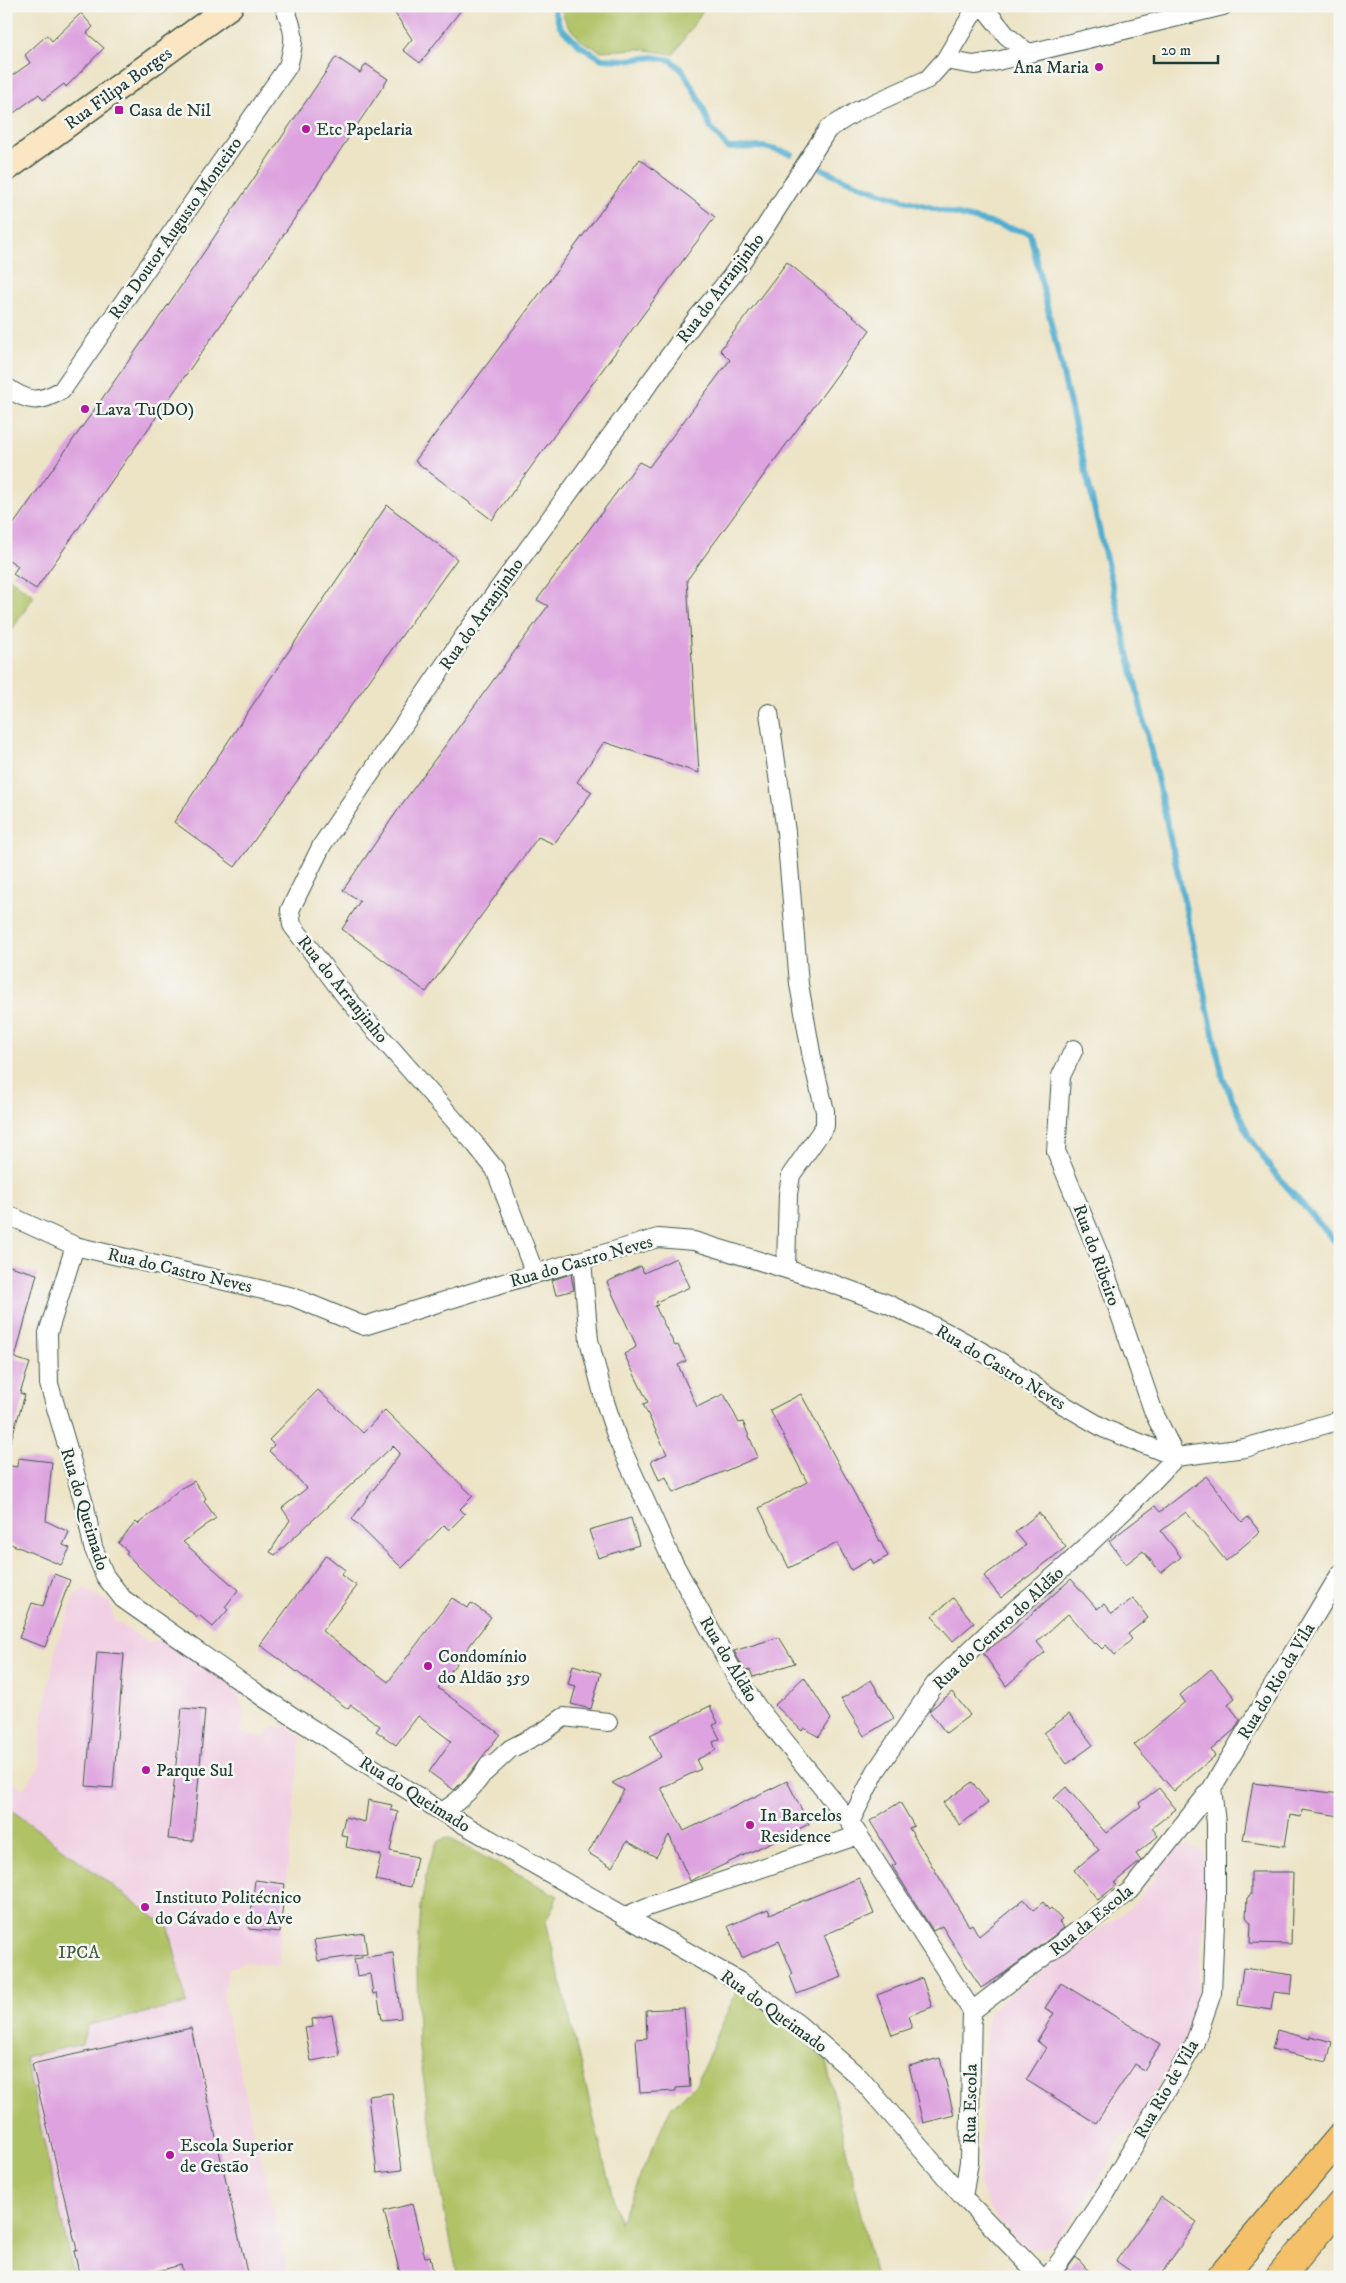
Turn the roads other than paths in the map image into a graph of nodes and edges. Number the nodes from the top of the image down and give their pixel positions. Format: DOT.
graph roads {
  1 [pos="230,6"];
  2 [pos="284,6"];
  3 [pos="977,6"];
  4 [pos="982,6"];
  5 [pos="1223,6"];
  6 [pos="1028,53"];
  7 [pos="945,60"];
  8 [pos="6,169"];
  9 [pos="6,386"];
  10 [pos="769,713"];
  11 [pos="1074,1049"];
  12 [pos="6,1214"];
  13 [pos="75,1246"];
  14 [pos="582,1261"];
  15 [pos="786,1268"];
  16 [pos="534,1274"];
  17 [pos="1340,1420"];
  18 [pos="1176,1457"];
  19 [pos="1340,1574"];
  20 [pos="608,1722"];
  21 [pos="497,1749"];
  22 [pos="483,1774"];
  23 [pos="1212,1788"];
  24 [pos="442,1812"];
  25 [pos="855,1828"];
  26 [pos="624,1917"];
  27 [pos="972,2012"];
  28 [pos="1340,2138"];
  29 [pos="963,2197"];
  30 [pos="1340,2206"];
  31 [pos="1041,2277"];
  32 [pos="1048,2277"];
  33 [pos="1221,2277"];
  34 [pos="1280,2277"];
  1 -- 8 [label="main road, Rua Filipa Borges"];
  2 -- 9 [label="street, Rua Doutor Augusto Monteiro"];
  3 -- 7 [label="street, Rua do Arranjinho"];
  4 -- 6 [label="street"];
  5 -- 6 [label="street"];
  6 -- 7 [label="street"];
  7 -- 16 [label="street, Rua do Arranjinho"];
  10 -- 15 [label="street"];
  11 -- 18 [label="street, Rua do Ribeiro"];
  12 -- 13 [label="street"];
  13 -- 16 [label="street, Rua do Castro Neves"];
  13 -- 24 [label="street, Rua do Queimado"];
  14 -- 15 [label="street, Rua do Castro Neves"];
  14 -- 16 [label="street, Rua do Castro Neves"];
  14 -- 25 [label="street, Rua do Aldão"];
  15 -- 18 [label="street, Rua do Castro Neves"];
  17 -- 18 [label="street"];
  18 -- 25 [label="street, Rua do Centro do Aldão"];
  19 -- 23 [label="street, Rua do Rio da Vila"];
  20 -- 22 [label="street"];
  21 -- 22 [label="street"];
  22 -- 24 [label="street"];
  23 -- 27 [label="street, Rua da Escola"];
  23 -- 32 [label="street, Rua Rio de Vila"];
  24 -- 26 [label="street, Rua do Queimado"];
  25 -- 26 [label="street"];
  25 -- 27 [label="street, Rua do Aldão"];
  26 -- 29 [label="street, Rua do Queimado"];
  27 -- 29 [label="street, Rua Escola"];
  28 -- 33 [label="main road"];
  29 -- 31 [label="street, Rua do Queimado"];
  30 -- 34 [label="main road"];
}
